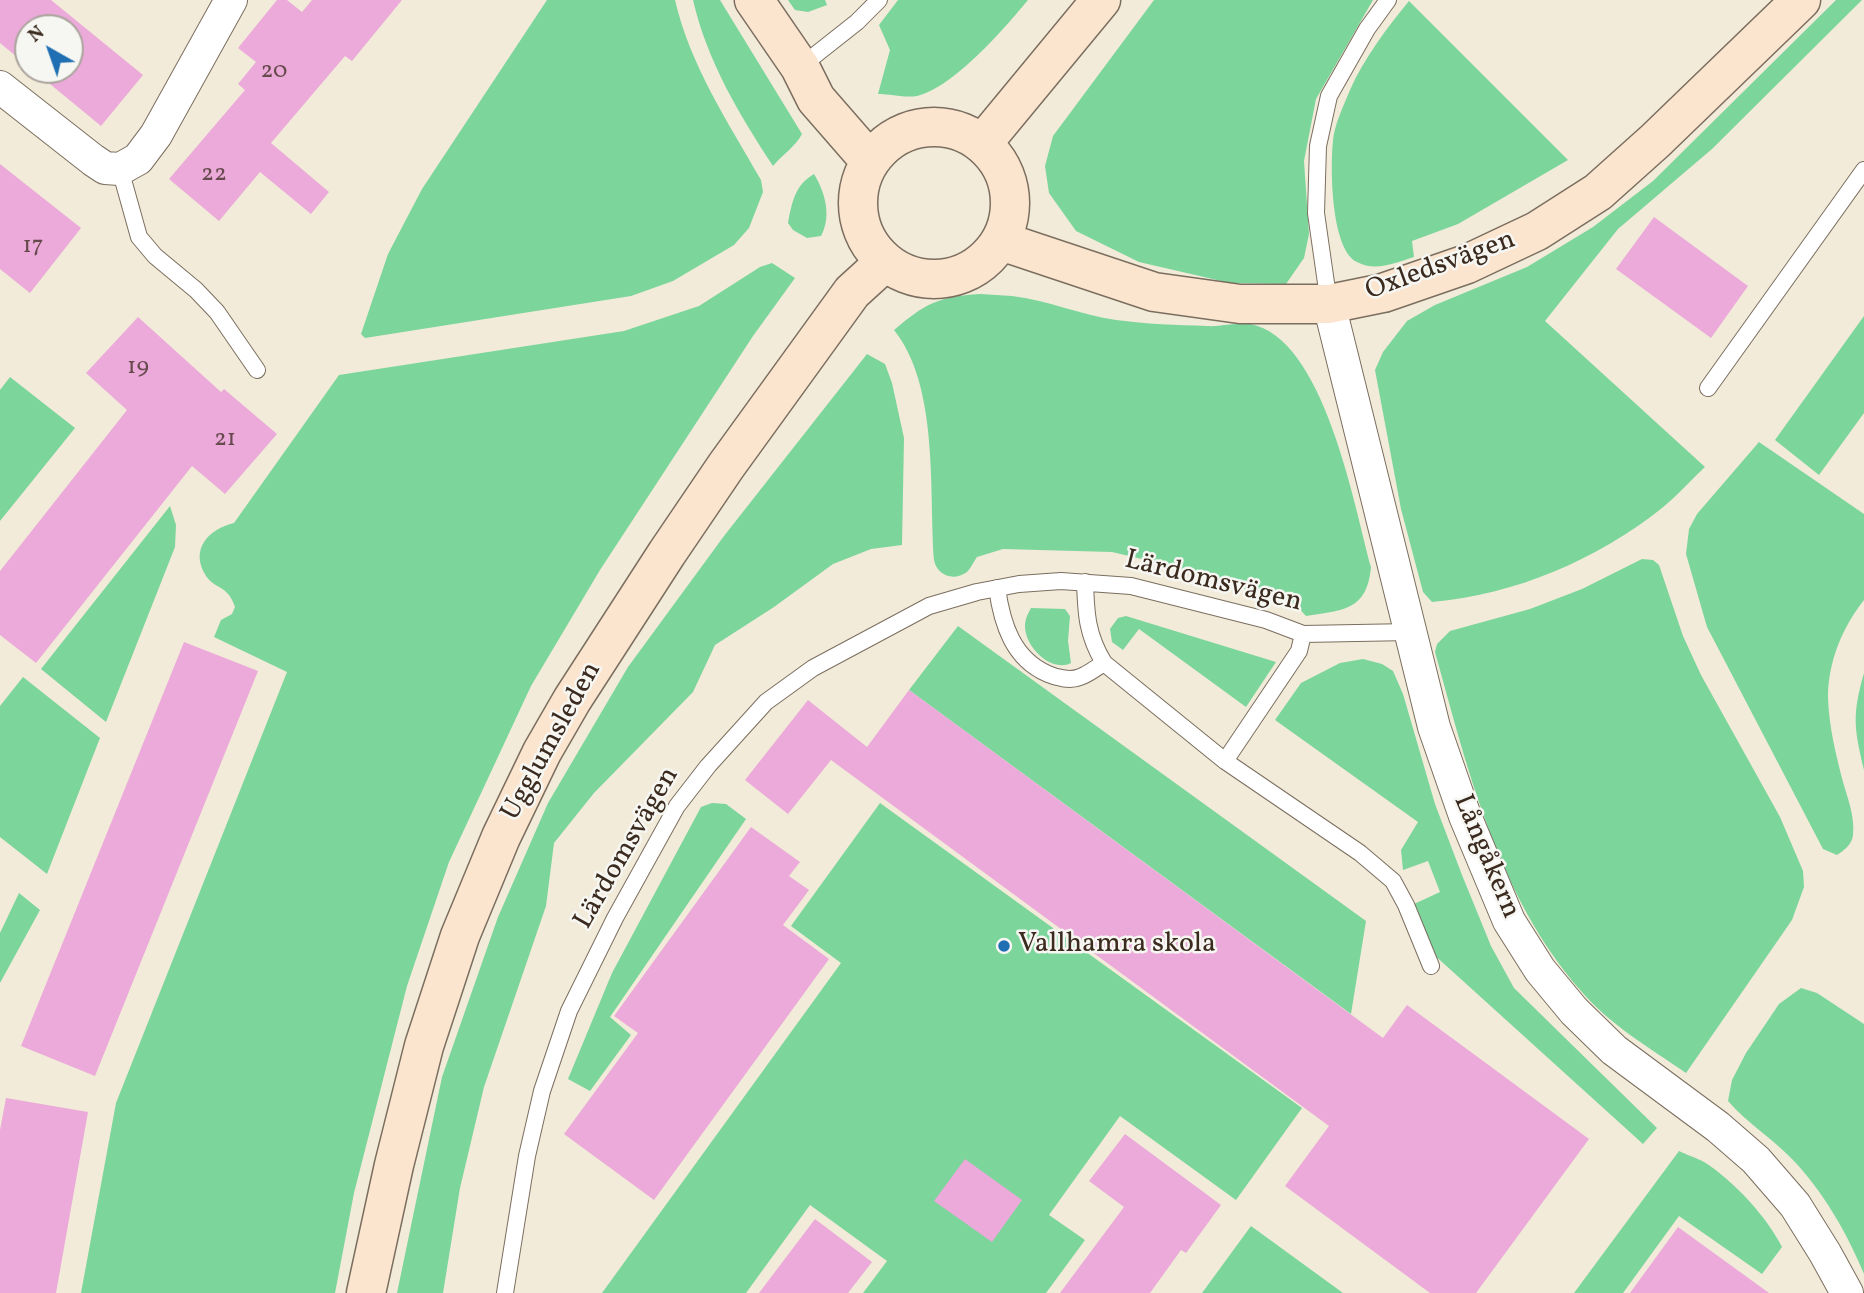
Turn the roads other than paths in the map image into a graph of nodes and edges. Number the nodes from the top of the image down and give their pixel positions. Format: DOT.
graph roads {
  1 [pos="231,0"];
  2 [pos="754,0"];
  3 [pos="879,0"];
  4 [pos="1101,0"];
  5 [pos="1388,0"];
  6 [pos="1801,0"];
  7 [pos="800,68"];
  8 [pos="0,87"];
  9 [pos="982,144"];
  10 [pos="870,161"];
  11 [pos="120,169"];
  12 [pos="1864,170"];
  13 [pos="1001,241"];
  14 [pos="885,261"];
  15 [pos="1329,304"];
  16 [pos="257,370"];
  17 [pos="1708,388"];
  18 [pos="1085,582"];
  19 [pos="997,588"];
  20 [pos="1411,632"];
  21 [pos="1303,634"];
  22 [pos="1104,663"];
  23 [pos="1225,761"];
  24 [pos="1431,966"];
  25 [pos="366,1293"];
  26 [pos="505,1293"];
  27 [pos="1847,1293"];
  1 -- 11 [label="street"];
  2 -- 7 [label="street"];
  3 -- 7 [label="lane"];
  4 -- 9 [label="street"];
  5 -- 15 [label="lane"];
  6 -- 15 [label="street, Oxledsvägen"];
  7 -- 10 [label="street"];
  8 -- 11 [label="street"];
  9 -- 10 [label="street"];
  9 -- 13 [label="street"];
  10 -- 14 [label="street"];
  11 -- 16 [label="lane"];
  12 -- 17 [label="lane"];
  13 -- 14 [label="street"];
  13 -- 15 [label="street, Oxledsvägen"];
  14 -- 25 [label="street, Ugglumsleden"];
  15 -- 20 [label="street, Långåkern"];
  18 -- 19 [label="lane, Lärdomsvägen"];
  18 -- 21 [label="lane, Lärdomsvägen"];
  18 -- 22 [label="lane"];
  19 -- 22 [label="lane"];
  19 -- 26 [label="lane, Lärdomsvägen"];
  20 -- 21 [label="lane, Lärdomsvägen"];
  20 -- 27 [label="street, Långåkern"];
  21 -- 23 [label="lane"];
  22 -- 23 [label="lane"];
  23 -- 24 [label="lane"];
}
